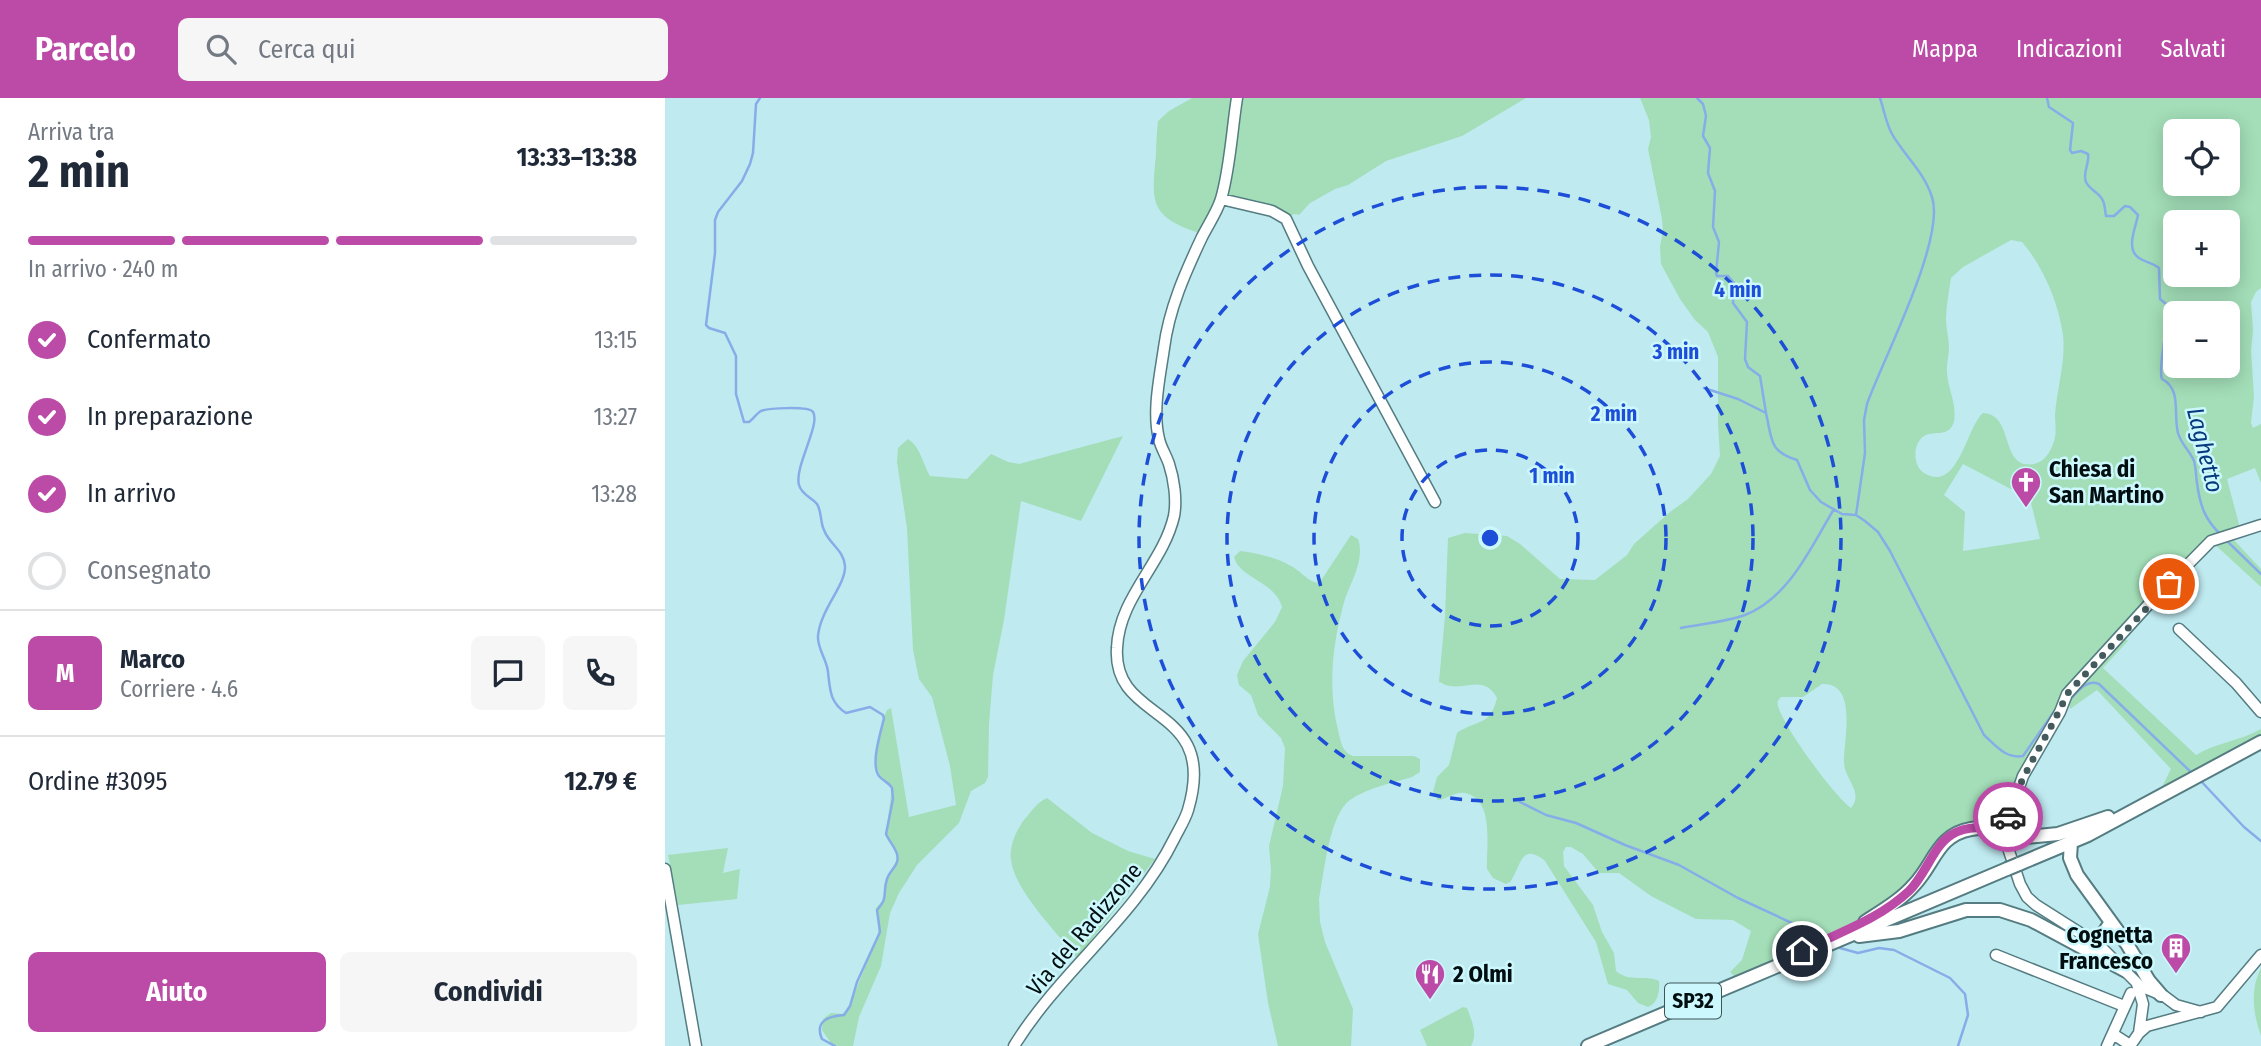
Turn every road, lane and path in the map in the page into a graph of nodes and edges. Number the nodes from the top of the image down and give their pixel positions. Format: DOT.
graph roads {
  1 [pos="1237,98"];
  2 [pos="1221,199"];
  3 [pos="1435,502"];
  4 [pos="2261,525"];
  5 [pos="2179,629"];
  6 [pos="2261,712"];
  7 [pos="2261,742"];
  8 [pos="2185,784"];
  9 [pos="2004,836"];
  10 [pos="2071,842"];
  11 [pos="665,869"];
  12 [pos="2111,922"];
  13 [pos="1838,940"];
  14 [pos="2097,943"];
  15 [pos="1996,955"];
  16 [pos="2261,955"];
  17 [pos="1798,957"];
  18 [pos="2126,971"];
  19 [pos="2137,983"];
  20 [pos="2131,993"];
  21 [pos="2162,997"];
  22 [pos="2124,1006"];
  23 [pos="2143,1009"];
  24 [pos="2201,1012"];
  25 [pos="2164,1023"];
  26 [pos="2153,1024"];
  27 [pos="2139,1032"];
  28 [pos="2113,1034"];
  29 [pos="696,1046"];
  30 [pos="1014,1046"];
  31 [pos="1588,1046"];
  32 [pos="2107,1046"];
  33 [pos="2130,1046"];
  1 -- 2 [label="street, Via del Radizzone"];
  2 -- 3 [label="street"];
  2 -- 30 [label="street, Via del Radizzone"];
  4 -- 9 [label="street"];
  5 -- 6 [label="street"];
  7 -- 8 [label="main road, SP32"];
  8 -- 9 [label="main road"];
  8 -- 10 [label="main road, SP32"];
  9 -- 14 [label="street"];
  9 -- 17 [label="main road"];
  10 -- 12 [label="main road"];
  10 -- 13 [label="main road, SP32"];
  11 -- 29 [label="street"];
  12 -- 14 [label="main road"];
  12 -- 21 [label="main road"];
  13 -- 17 [label="main road, SP32"];
  13 -- 18 [label="main road"];
  14 -- 18 [label="street"];
  15 -- 22 [label="street"];
  16 -- 24 [label="street"];
  17 -- 31 [label="main road, SP32"];
  18 -- 19 [label="street"];
  19 -- 21 [label="street"];
  19 -- 23 [label="street"];
  20 -- 22 [label="street"];
  21 -- 23 [label="street"];
  21 -- 24 [label="street"];
  21 -- 25 [label="street"];
  22 -- 28 [label="street"];
  23 -- 26 [label="street"];
  23 -- 27 [label="street"];
  24 -- 25 [label="street"];
  25 -- 26 [label="street"];
  26 -- 27 [label="street"];
  27 -- 33 [label="street"];
  28 -- 32 [label="street"];
  28 -- 33 [label="street"];
}
